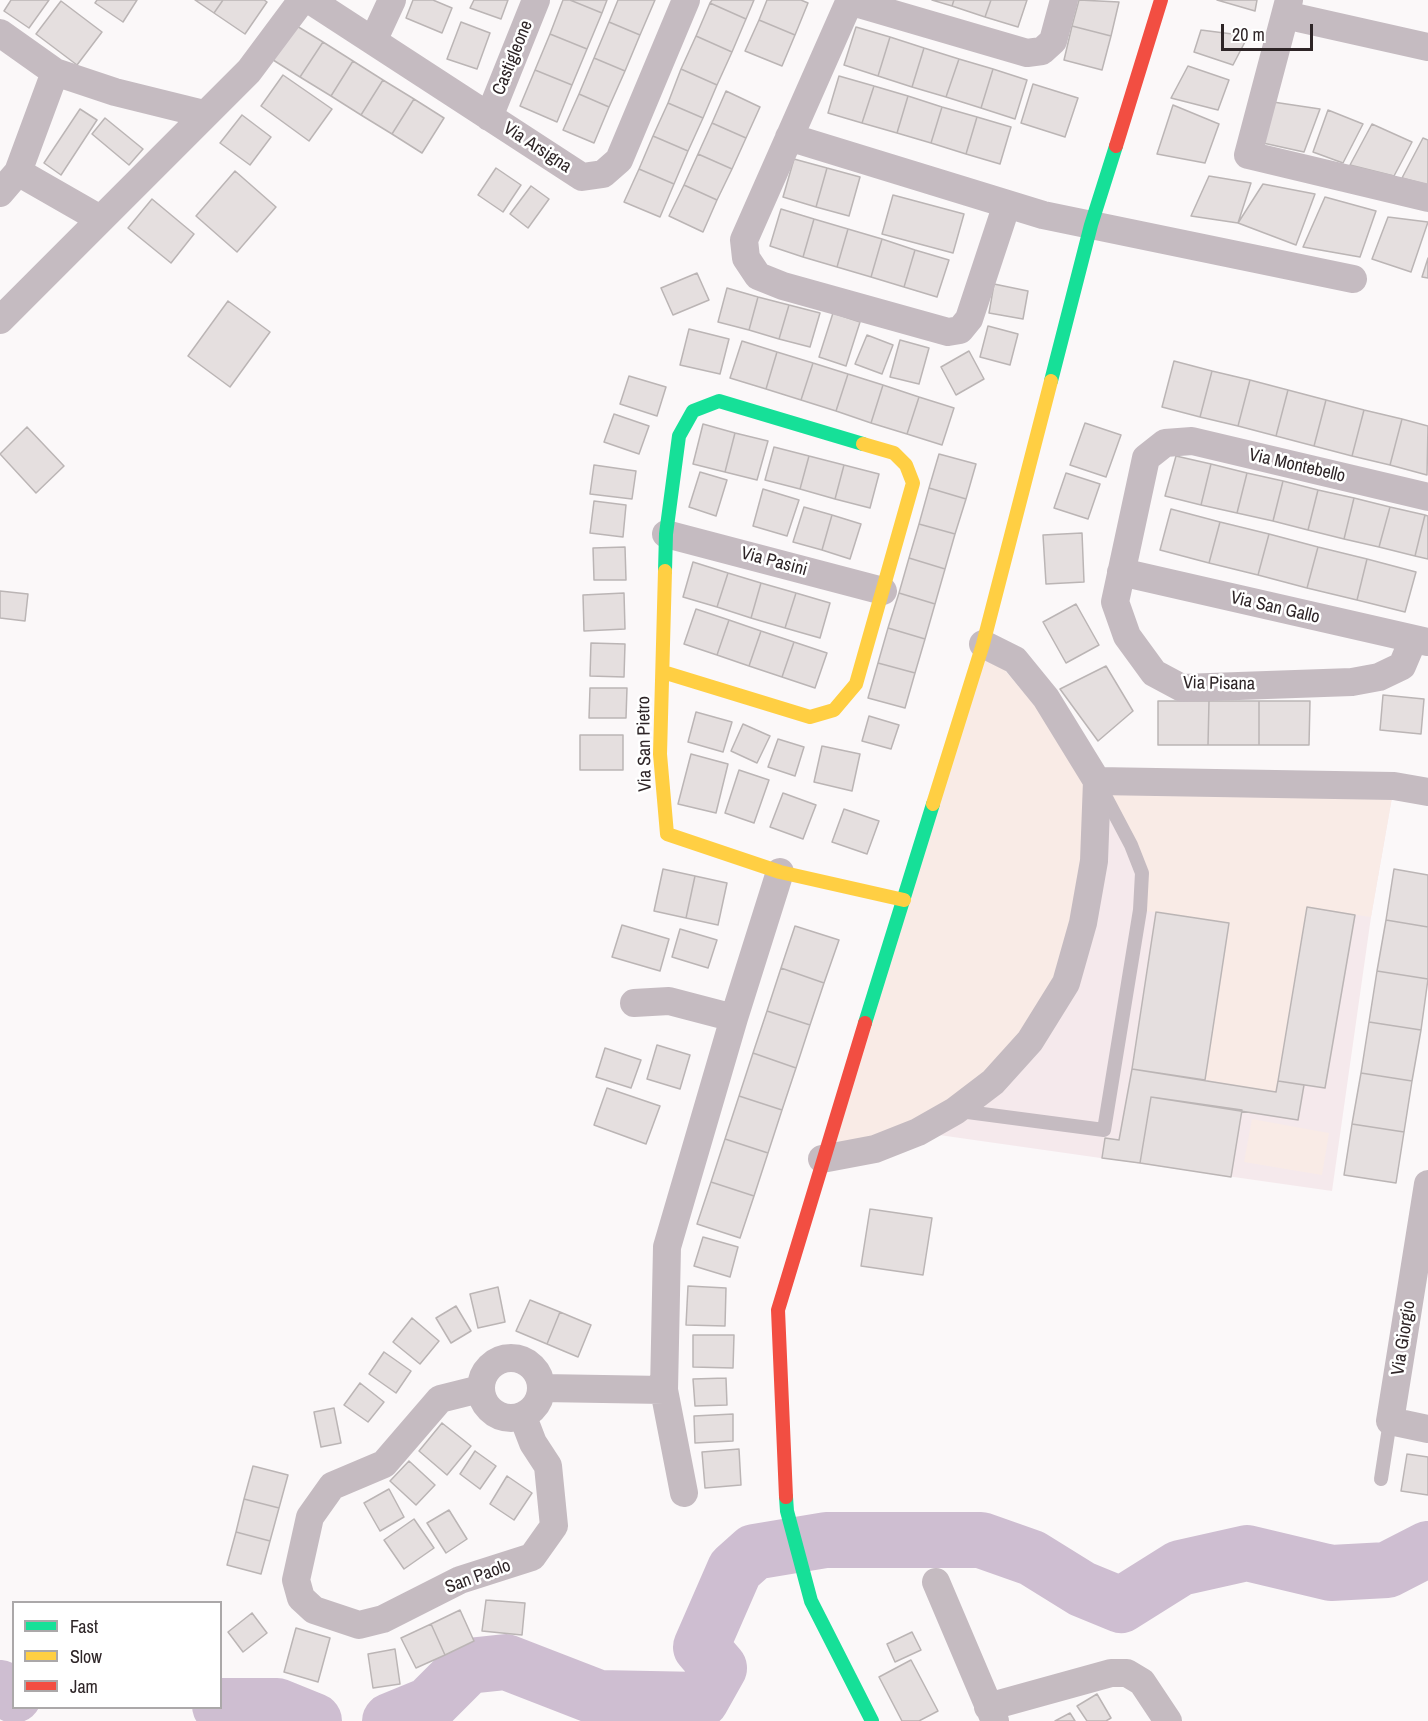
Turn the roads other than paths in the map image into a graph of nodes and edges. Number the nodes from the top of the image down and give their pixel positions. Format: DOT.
graph roads {
  1 [pos="302,0"];
  2 [pos="310,0"];
  3 [pos="392,0"];
  4 [pos="536,0"];
  5 [pos="686,0"];
  6 [pos="1064,0"];
  7 [pos="1161,0"];
  8 [pos="849,1"];
  9 [pos="1287,8"];
  10 [pos="0,33"];
  11 [pos="373,41"];
  12 [pos="1428,47"];
  13 [pos="55,72"];
  14 [pos="204,114"];
  15 [pos="489,117"];
  16 [pos="789,137"];
  17 [pos="9,182"];
  18 [pos="1428,198"];
  19 [pos="1007,204"];
  20 [pos="100,219"];
  21 [pos="1092,225"];
  22 [pos="1353,279"];
  23 [pos="0,320"];
  24 [pos="1166,443"];
  25 [pos="1428,497"];
  26 [pos="666,534"];
  27 [pos="1121,572"];
  28 [pos="883,591"];
  29 [pos="1421,641"];
  30 [pos="983,644"];
  31 [pos="663,672"];
  32 [pos="1097,781"];
  33 [pos="1428,792"];
  34 [pos="780,872"];
  35 [pos="904,900"];
  36 [pos="634,1003"];
  37 [pos="734,1018"];
  38 [pos="955,1111"];
  39 [pos="822,1159"];
  40 [pos="1428,1186"];
  41 [pos="542,1388"];
  42 [pos="480,1389"];
  43 [pos="664,1390"];
  44 [pos="523,1417"];
  45 [pos="1390,1421"];
  46 [pos="1428,1429"];
  47 [pos="1381,1479"];
  48 [pos="684,1493"];
  49 [pos="936,1582"];
  50 [pos="991,1714"];
  51 [pos="872,1721"];
  52 [pos="1168,1721"];
  1 -- 14 [label="street"];
  2 -- 11 [label="street, Via Arsigna"];
  3 -- 11 [label="street"];
  4 -- 15 [label="street, Castigleone"];
  5 -- 15 [label="street, Via Arsigna"];
  6 -- 8 [label="street"];
  7 -- 21 [label="street"];
  8 -- 16 [label="street"];
  9 -- 12 [label="street"];
  9 -- 18 [label="street"];
  10 -- 13 [label="street"];
  11 -- 15 [label="street, Via Arsigna"];
  13 -- 14 [label="street"];
  13 -- 17 [label="street"];
  14 -- 20 [label="street"];
  16 -- 19 [label="street"];
  16 -- 19 [label="street"];
  17 -- 20 [label="street"];
  19 -- 21 [label="street"];
  20 -- 23 [label="street"];
  21 -- 22 [label="street"];
  21 -- 30 [label="street"];
  24 -- 25 [label="street, Via Montebello"];
  24 -- 27 [label="street, Via Pisana"];
  26 -- 28 [label="street, Via Pasini"];
  26 -- 28 [label="street, Via San Pietro"];
  26 -- 31 [label="street, Via San Pietro"];
  27 -- 29 [label="street, Via San Gallo"];
  27 -- 29 [label="street, Via Pisana"];
  28 -- 31 [label="street"];
  30 -- 32 [label="street"];
  30 -- 35 [label="street"];
  31 -- 34 [label="street, Via San Pietro"];
  32 -- 33 [label="street"];
  32 -- 38 [label="street"];
  32 -- 38 [label="lane"];
  34 -- 35 [label="street, Via San Pietro"];
  34 -- 37 [label="street"];
  35 -- 39 [label="street"];
  36 -- 37 [label="street"];
  37 -- 43 [label="street"];
  38 -- 39 [label="street"];
  39 -- 51 [label="street"];
  40 -- 45 [label="street, Via Giorgio"];
  41 -- 42 [label="street"];
  41 -- 43 [label="street"];
  41 -- 44 [label="street"];
  42 -- 44 [label="street"];
  42 -- 44 [label="street, San Paolo"];
  43 -- 48 [label="street"];
  45 -- 46 [label="street"];
  45 -- 47 [label="lane"];
  49 -- 50 [label="street"];
  50 -- 52 [label="street"];
}
